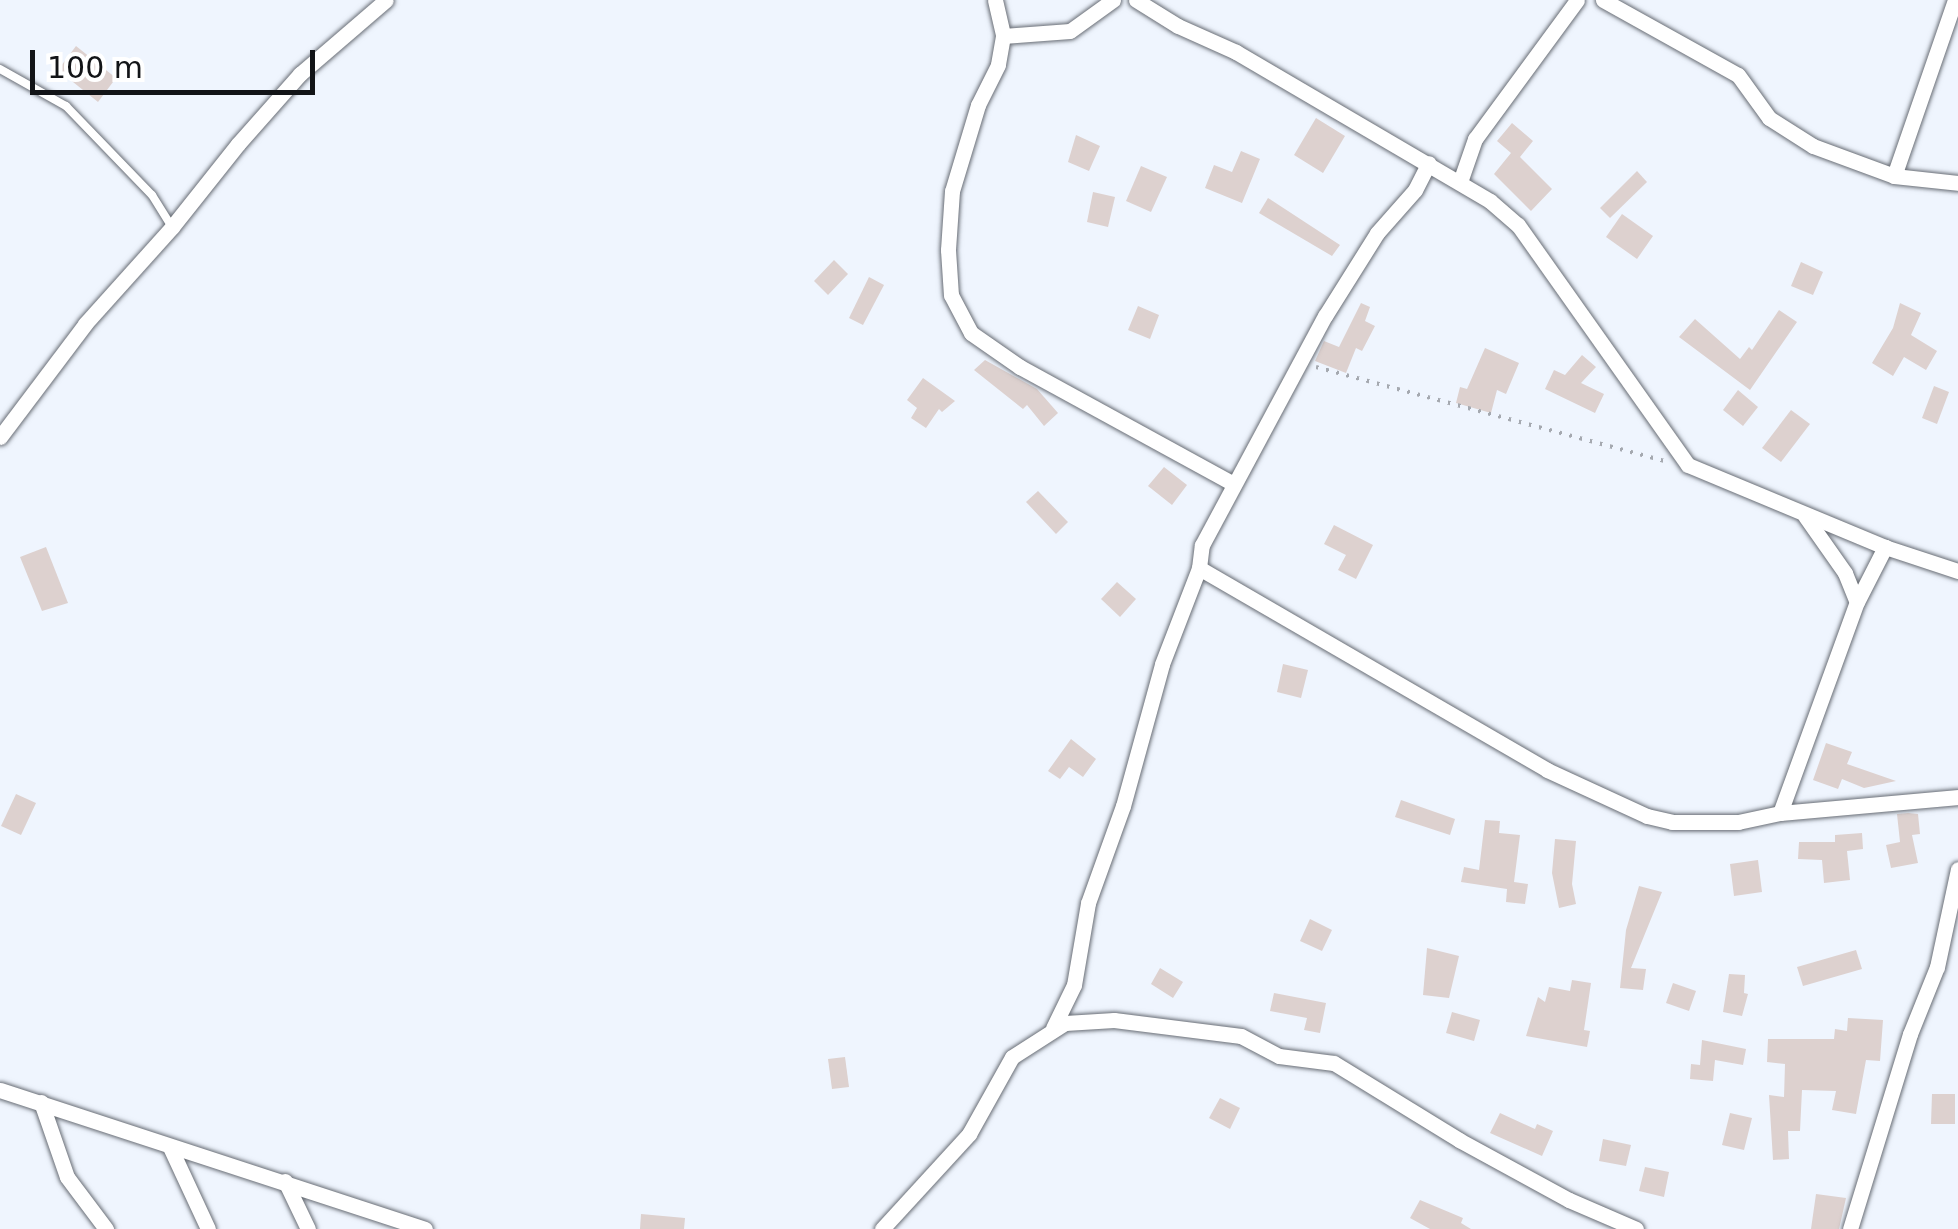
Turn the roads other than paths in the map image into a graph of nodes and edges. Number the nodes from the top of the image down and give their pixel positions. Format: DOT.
graph roads {
  1 [pos="386,0"];
  2 [pos="995,0"];
  3 [pos="1112,0"];
  4 [pos="1136,0"];
  5 [pos="1576,0"];
  6 [pos="1955,0"];
  7 [pos="1608,1"];
  8 [pos="1003,36"];
  9 [pos="0,69"];
  10 [pos="1429,163"];
  11 [pos="1894,176"];
  12 [pos="1460,182"];
  13 [pos="1958,183"];
  14 [pos="172,228"];
  15 [pos="0,438"];
  16 [pos="1234,484"];
  17 [pos="1800,511"];
  18 [pos="1886,547"];
  19 [pos="1199,568"];
  20 [pos="1958,571"];
  21 [pos="1858,602"];
  22 [pos="1958,797"];
  23 [pos="1780,813"];
  24 [pos="1958,869"];
  25 [pos="1955,908"];
  26 [pos="1053,1028"];
  27 [pos="0,1090"];
  28 [pos="41,1102"];
  29 [pos="170,1147"];
  30 [pos="286,1180"];
  31 [pos="106,1229"];
  32 [pos="208,1229"];
  33 [pos="308,1229"];
  34 [pos="425,1229"];
  35 [pos="882,1229"];
  36 [pos="1636,1229"];
  37 [pos="1850,1229"];
  1 -- 14 [label="street"];
  2 -- 8 [label="street"];
  3 -- 8 [label="street"];
  4 -- 10 [label="street"];
  5 -- 12 [label="street"];
  6 -- 11 [label="street"];
  7 -- 11 [label="street"];
  8 -- 16 [label="street"];
  9 -- 14 [label="lane"];
  10 -- 12 [label="street"];
  10 -- 16 [label="street"];
  11 -- 13 [label="street"];
  12 -- 17 [label="street"];
  14 -- 15 [label="street"];
  16 -- 19 [label="street"];
  17 -- 18 [label="street"];
  17 -- 21 [label="street"];
  18 -- 20 [label="street"];
  18 -- 21 [label="street"];
  19 -- 23 [label="street"];
  19 -- 26 [label="street"];
  21 -- 23 [label="street"];
  22 -- 23 [label="street"];
  24 -- 25 [label="street"];
  25 -- 37 [label="street"];
  26 -- 35 [label="street"];
  26 -- 36 [label="street"];
  27 -- 28 [label="street"];
  28 -- 29 [label="street"];
  28 -- 31 [label="street"];
  29 -- 30 [label="street"];
  29 -- 32 [label="street"];
  30 -- 33 [label="street"];
  30 -- 34 [label="street"];
}
